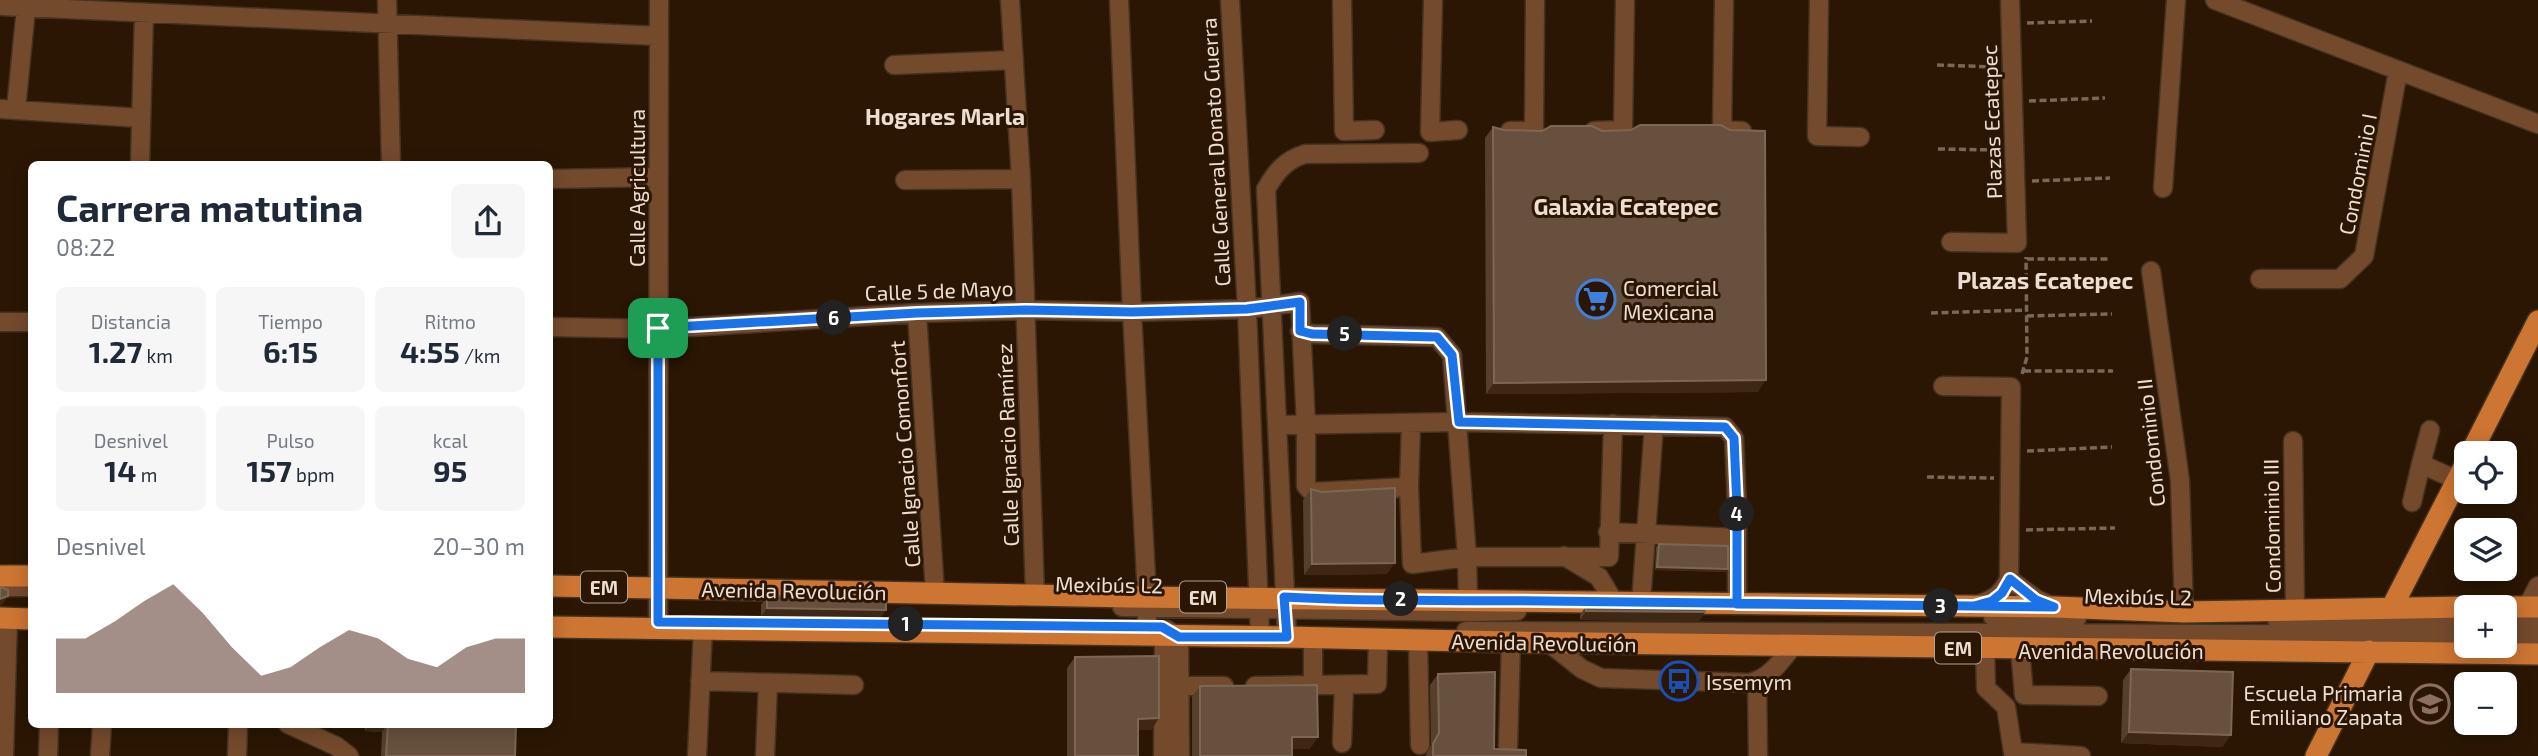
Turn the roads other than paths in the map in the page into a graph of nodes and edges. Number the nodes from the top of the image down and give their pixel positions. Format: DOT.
graph roads {
  1 [pos="387,0"];
  2 [pos="659,0"];
  3 [pos="1010,0"];
  4 [pos="1119,0"];
  5 [pos="1230,0"];
  6 [pos="1342,0"];
  7 [pos="1433,0"];
  8 [pos="1535,0"];
  9 [pos="1625,0"];
  10 [pos="1724,0"];
  11 [pos="1819,0"];
  12 [pos="2010,0"];
  13 [pos="2176,0"];
  14 [pos="2215,0"];
  15 [pos="0,6"];
  16 [pos="26,8"];
  17 [pos="144,13"];
  18 [pos="388,24"];
  19 [pos="659,36"];
  20 [pos="1014,60"];
  21 [pos="894,65"];
  22 [pos="2398,71"];
  23 [pos="8,109"];
  24 [pos="141,118"];
  25 [pos="2538,124"];
  26 [pos="1375,130"];
  27 [pos="1496,130"];
  28 [pos="1458,131"];
  29 [pos="1594,131"];
  30 [pos="1756,131"];
  31 [pos="1860,137"];
  32 [pos="1419,153"];
  33 [pos="140,161"];
  34 [pos="391,161"];
  35 [pos="658,177"];
  36 [pos="1021,178"];
  37 [pos="553,179"];
  38 [pos="905,180"];
  39 [pos="2163,188"];
  40 [pos="1951,242"];
  41 [pos="2151,271"];
  42 [pos="2260,279"];
  43 [pos="1273,304"];
  44 [pos="1247,309"];
  45 [pos="1025,310"];
  46 [pos="1132,312"];
  47 [pos="917,313"];
  48 [pos="2538,321"];
  49 [pos="0,322"];
  50 [pos="28,322"];
  51 [pos="553,327"];
  52 [pos="658,328"];
  53 [pos="1300,331"];
  54 [pos="1943,386"];
  55 [pos="1459,422"];
  56 [pos="1411,423"];
  57 [pos="1613,424"];
  58 [pos="1277,425"];
  59 [pos="1306,425"];
  60 [pos="1654,425"];
  61 [pos="2430,430"];
  62 [pos="2293,441"];
  63 [pos="2477,441"];
  64 [pos="2421,464"];
  65 [pos="2454,470"];
  66 [pos="2454,485"];
  67 [pos="1409,487"];
  68 [pos="2412,502"];
  69 [pos="1608,532"];
  70 [pos="1646,534"];
  71 [pos="1738,538"];
  72 [pos="1564,556"];
  73 [pos="1467,557"];
  74 [pos="0,576"];
  75 [pos="28,576"];
  76 [pos="2010,579"];
  77 [pos="553,586"];
  78 [pos="2538,586"];
  79 [pos="0,587"];
  80 [pos="28,587"];
  81 [pos="658,593"];
  82 [pos="935,593"];
  83 [pos="1035,595"];
  84 [pos="553,596"];
  85 [pos="1468,600"];
  86 [pos="1614,602"];
  87 [pos="1284,603"];
  88 [pos="1641,603"];
  89 [pos="1737,604"];
  90 [pos="1974,606"];
  91 [pos="2054,607"];
  92 [pos="2295,610"];
  93 [pos="2454,610"];
  94 [pos="2534,611"];
  95 [pos="2184,612"];
  96 [pos="28,613"];
  97 [pos="3,616"];
  98 [pos="2517,616"];
  99 [pos="1259,617"];
  100 [pos="28,619"];
  101 [pos="553,619"];
  102 [pos="2454,622"];
  103 [pos="1155,623"];
  104 [pos="658,625"];
  105 [pos="553,627"];
  106 [pos="703,629"];
  107 [pos="2381,629"];
  108 [pos="1286,632"];
  109 [pos="2454,634"];
  110 [pos="2517,635"];
  111 [pos="2538,636"];
  112 [pos="1313,638"];
  113 [pos="1378,639"];
  114 [pos="1418,640"];
  115 [pos="1508,642"];
  116 [pos="1548,642"];
  117 [pos="1793,646"];
  118 [pos="1985,649"];
  119 [pos="2020,649"];
  120 [pos="2538,654"];
  121 [pos="700,681"];
  122 [pos="1757,681"];
  123 [pos="768,683"];
  124 [pos="854,684"];
  125 [pos="1313,685"];
  126 [pos="1344,685"];
  127 [pos="1178,686"];
  128 [pos="2098,696"];
  129 [pos="49,728"];
  130 [pos="102,728"];
  131 [pos="238,728"];
  132 [pos="297,728"];
  133 [pos="1342,743"];
  134 [pos="1420,745"];
  135 [pos="1508,746"];
  136 [pos="4,756"];
  137 [pos="48,756"];
  138 [pos="100,756"];
  139 [pos="237,756"];
  140 [pos="349,756"];
  141 [pos="697,756"];
  142 [pos="765,756"];
  143 [pos="1163,756"];
  144 [pos="1180,756"];
  145 [pos="1758,756"];
  146 [pos="2081,756"];
  147 [pos="2316,756"];
  1 -- 18 [label="street"];
  2 -- 19 [label="street, Calle Agricultura"];
  3 -- 20 [label="street, Calle Ignacio Ramírez"];
  4 -- 46 [label="street"];
  5 -- 44 [label="street, Calle General Donato Guerra"];
  6 -- 26 [label="street"];
  7 -- 28 [label="street"];
  8 -- 27 [label="street"];
  9 -- 29 [label="street"];
  10 -- 30 [label="street"];
  11 -- 31 [label="street"];
  12 -- 40 [label="street, Plazas Ecatepec"];
  13 -- 39 [label="street"];
  14 -- 22 [label="street"];
  15 -- 16 [label="street"];
  16 -- 17 [label="street"];
  16 -- 23 [label="street"];
  17 -- 18 [label="street"];
  17 -- 24 [label="street"];
  18 -- 19 [label="street"];
  18 -- 34 [label="street"];
  19 -- 35 [label="street, Calle Agricultura"];
  20 -- 21 [label="street"];
  20 -- 36 [label="street, Calle Ignacio Ramírez"];
  22 -- 25 [label="street"];
  22 -- 42 [label="street, Condominio I"];
  23 -- 24 [label="street"];
  24 -- 33 [label="street"];
  32 -- 43 [label="street"];
  35 -- 37 [label="street"];
  35 -- 52 [label="street, Calle Agricultura"];
  36 -- 38 [label="street"];
  36 -- 45 [label="street, Calle Ignacio Ramírez"];
  41 -- 95 [label="street, Condominio II"];
  43 -- 44 [label="street, Calle 5 de Mayo"];
  43 -- 53 [label="street"];
  43 -- 58 [label="street"];
  44 -- 46 [label="street, Calle 5 de Mayo"];
  44 -- 99 [label="street, Calle General Donato Guerra"];
  45 -- 46 [label="street, Calle 5 de Mayo"];
  45 -- 47 [label="street, Calle 5 de Mayo"];
  45 -- 83 [label="street, Calle Ignacio Ramírez"];
  46 -- 103 [label="street"];
  47 -- 52 [label="street, Calle 5 de Mayo"];
  47 -- 82 [label="street, Calle Ignacio Comonfort"];
  48 -- 63 [label="main road"];
  49 -- 50 [label="street"];
  51 -- 52 [label="street, Calle 5 de Mayo"];
  52 -- 81 [label="street, Calle Agricultura"];
  53 -- 55 [label="street"];
  53 -- 59 [label="street"];
  54 -- 76 [label="street"];
  55 -- 56 [label="street"];
  55 -- 57 [label="street"];
  55 -- 73 [label="street"];
  56 -- 59 [label="street"];
  56 -- 67 [label="street"];
  57 -- 60 [label="street"];
  57 -- 69 [label="street"];
  58 -- 59 [label="street"];
  58 -- 87 [label="street"];
  59 -- 67 [label="street"];
  60 -- 70 [label="street"];
  60 -- 71 [label="street"];
  61 -- 64 [label="street"];
  62 -- 92 [label="street, Condominio III"];
  64 -- 65 [label="street"];
  64 -- 68 [label="street"];
  66 -- 107 [label="main road"];
  67 -- 73 [label="street"];
  69 -- 70 [label="street"];
  69 -- 72 [label="street"];
  70 -- 71 [label="street"];
  70 -- 88 [label="street"];
  71 -- 89 [label="street"];
  72 -- 73 [label="street"];
  72 -- 86 [label="street"];
  73 -- 85 [label="street"];
  74 -- 75 [label="main road"];
  76 -- 90 [label="street"];
  76 -- 91 [label="street"];
  77 -- 81 [label="main road, Avenida Revolución / EM"];
  78 -- 94 [label="street"];
  79 -- 80 [label="street"];
  81 -- 82 [label="main road, Avenida Revolución / EM"];
  81 -- 84 [label="street, Mexibús L2"];
  81 -- 103 [label="street, Mexibús L2"];
  81 -- 104 [label="street, Calle Agricultura"];
  82 -- 83 [label="main road, Avenida Revolución / EM"];
  83 -- 103 [label="main road, Avenida Revolución / EM"];
  85 -- 86 [label="main road, Avenida Revolución / EM"];
  85 -- 87 [label="main road, Avenida Revolución / EM"];
  86 -- 88 [label="main road, Avenida Revolución / EM"];
  87 -- 99 [label="main road, Avenida Revolución / EM"];
  87 -- 107 [label="street, Mexibús L2"];
  87 -- 108 [label="street"];
  88 -- 89 [label="main road, Avenida Revolución / EM"];
  89 -- 90 [label="main road, Avenida Revolución / EM"];
  90 -- 91 [label="main road, Avenida Revolución / EM"];
  91 -- 95 [label="main road, Avenida Revolución / EM"];
  92 -- 95 [label="main road, Avenida Revolución / EM"];
  92 -- 107 [label="main road, Avenida Revolución / EM"];
  93 -- 107 [label="main road, Avenida Revolución / EM"];
  94 -- 98 [label="street"];
  96 -- 97 [label="street"];
  97 -- 100 [label="main road"];
  97 -- 136 [label="street"];
  99 -- 103 [label="main road, Avenida Revolución / EM"];
  99 -- 103 [label="main road, Avenida Revolución / EM"];
  99 -- 108 [label="main road, Avenida Revolución / EM"];
  101 -- 104 [label="street, Mexibús L2"];
  102 -- 107 [label="street, Mexibús L2"];
  103 -- 104 [label="street, Mexibús L2"];
  103 -- 106 [label="main road, Avenida Revolución / EM"];
  103 -- 127 [label="street"];
  103 -- 143 [label="street"];
  104 -- 105 [label="main road, Avenida Revolución / EM"];
  104 -- 106 [label="main road, Avenida Revolución / EM"];
  106 -- 121 [label="street"];
  107 -- 108 [label="street, Mexibús L2"];
  107 -- 109 [label="street, Mexibús L2"];
  107 -- 119 [label="main road, Avenida Revolución / EM"];
  107 -- 120 [label="main road, Avenida Revolución / EM"];
  107 -- 147 [label="main road"];
  108 -- 112 [label="main road, Avenida Revolución / EM"];
  110 -- 111 [label="street"];
  112 -- 113 [label="main road, Avenida Revolución / EM"];
  112 -- 125 [label="street"];
  113 -- 114 [label="main road, Avenida Revolución / EM"];
  113 -- 126 [label="street"];
  114 -- 115 [label="main road, Avenida Revolución / EM"];
  114 -- 134 [label="street"];
  115 -- 116 [label="main road, Avenida Revolución / EM"];
  115 -- 135 [label="street"];
  116 -- 117 [label="main road, Avenida Revolución / EM"];
  116 -- 122 [label="street"];
  117 -- 118 [label="main road, Avenida Revolución / EM"];
  117 -- 122 [label="street"];
  118 -- 119 [label="main road, Avenida Revolución / EM"];
  118 -- 146 [label="street"];
  119 -- 128 [label="street"];
  121 -- 123 [label="street"];
  121 -- 141 [label="street"];
  122 -- 145 [label="street"];
  123 -- 124 [label="street"];
  123 -- 142 [label="street"];
  125 -- 126 [label="street"];
  125 -- 127 [label="street"];
  126 -- 133 [label="street"];
  127 -- 144 [label="street"];
  129 -- 137 [label="street"];
  130 -- 138 [label="street"];
  131 -- 139 [label="street"];
  132 -- 140 [label="street"];
}
